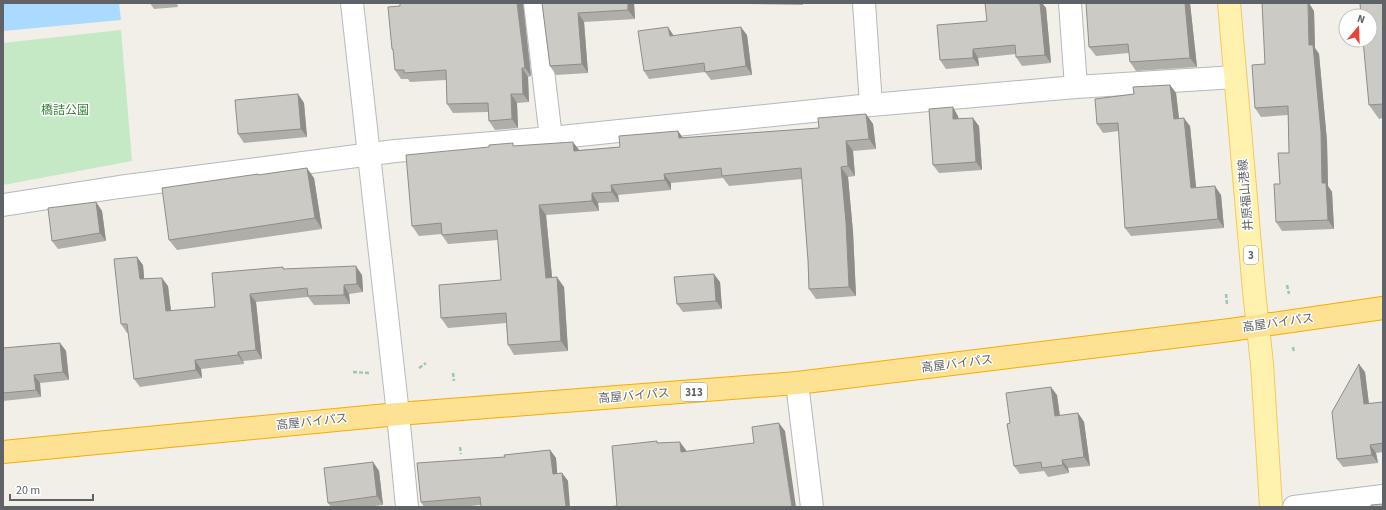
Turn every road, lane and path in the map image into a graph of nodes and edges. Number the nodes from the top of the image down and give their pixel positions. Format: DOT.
graph roads {
  1 [pos="352,3"];
  2 [pos="535,3"];
  3 [pos="864,3"];
  4 [pos="1070,3"];
  5 [pos="1230,3"];
  6 [pos="1235,77"];
  7 [pos="1076,87"];
  8 [pos="871,105"];
  9 [pos="551,138"];
  10 [pos="369,154"];
  11 [pos="3,204"];
  12 [pos="1287,285"];
  13 [pos="1226,294"];
  14 [pos="1289,294"];
  15 [pos="1227,304"];
  16 [pos="1383,308"];
  17 [pos="1259,325"];
  18 [pos="1293,348"];
  19 [pos="1294,352"];
  20 [pos="426,363"];
  21 [pos="419,368"];
  22 [pos="353,372"];
  23 [pos="368,373"];
  24 [pos="453,373"];
  25 [pos="454,381"];
  26 [pos="797,383"];
  27 [pos="398,414"];
  28 [pos="460,447"];
  29 [pos="3,452"];
  30 [pos="461,454"];
  31 [pos="1383,496"];
  32 [pos="407,507"];
  33 [pos="812,507"];
  34 [pos="1271,507"];
  35 [pos="1294,507"];
  1 -- 10 [label="street"];
  2 -- 9 [label="street"];
  3 -- 8 [label="street"];
  4 -- 7 [label="street"];
  5 -- 6 [label="main road, 井原福山港線 / 3"];
  6 -- 7 [label="street"];
  6 -- 17 [label="main road, 井原福山港線 / 3"];
  7 -- 8 [label="street"];
  8 -- 9 [label="street"];
  9 -- 10 [label="street"];
  10 -- 11 [label="street"];
  10 -- 27 [label="street"];
  12 -- 14 [label="path"];
  13 -- 15 [label="path"];
  16 -- 17 [label="highway, 高屋バイパス / 313"];
  17 -- 26 [label="highway, 高屋バイパス / 313"];
  17 -- 34 [label="main road, 井原福山港線 / 3"];
  18 -- 19 [label="path"];
  20 -- 21 [label="path"];
  22 -- 23 [label="path"];
  24 -- 25 [label="path"];
  26 -- 27 [label="highway, 高屋バイパス / 313"];
  26 -- 33 [label="street"];
  27 -- 29 [label="highway, 高屋バイパス / 313"];
  27 -- 32 [label="street"];
  28 -- 30 [label="path"];
  31 -- 35 [label="street"];
}
